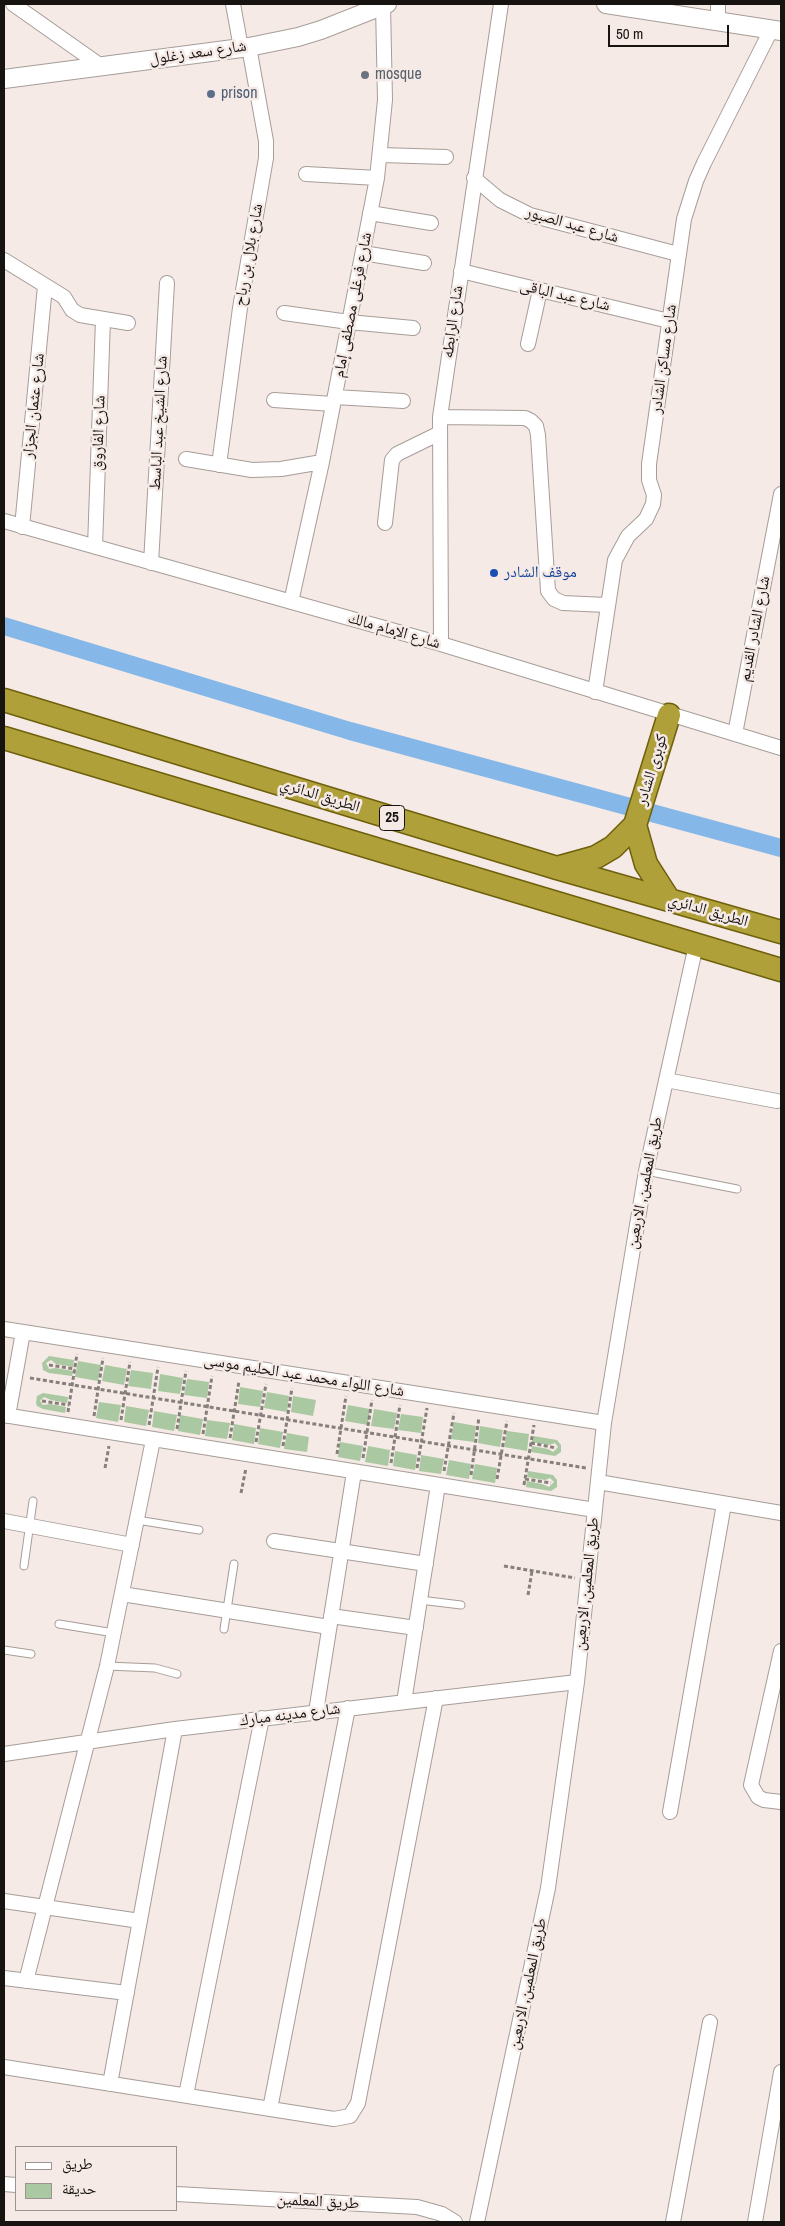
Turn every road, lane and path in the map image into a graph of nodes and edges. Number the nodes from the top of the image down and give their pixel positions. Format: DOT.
graph roads {
  1 [pos="13,4"];
  2 [pos="233,4"];
  3 [pos="501,4"];
  4 [pos="606,4"];
  5 [pos="718,4"];
  6 [pos="385,5"];
  7 [pos="718,22"];
  8 [pos="776,30"];
  9 [pos="245,48"];
  10 [pos="101,66"];
  11 [pos="4,79"];
  12 [pos="381,155"];
  13 [pos="446,157"];
  14 [pos="306,174"];
  15 [pos="377,178"];
  16 [pos="474,178"];
  17 [pos="370,213"];
  18 [pos="431,223"];
  19 [pos="363,253"];
  20 [pos="678,254"];
  21 [pos="4,260"];
  22 [pos="424,263"];
  23 [pos="461,271"];
  24 [pos="167,282"];
  25 [pos="46,286"];
  26 [pos="540,290"];
  27 [pos="284,313"];
  28 [pos="102,319"];
  29 [pos="669,321"];
  30 [pos="349,322"];
  31 [pos="128,323"];
  32 [pos="412,328"];
  33 [pos="528,344"];
  34 [pos="274,400"];
  35 [pos="334,401"];
  36 [pos="403,401"];
  37 [pos="440,417"];
  38 [pos="440,434"];
  39 [pos="186,459"];
  40 [pos="322,462"];
  41 [pos="219,464"];
  42 [pos="781,494"];
  43 [pos="4,522"];
  44 [pos="385,523"];
  45 [pos="22,527"];
  46 [pos="95,547"];
  47 [pos="151,563"];
  48 [pos="291,602"];
  49 [pos="607,605"];
  50 [pos="441,644"];
  51 [pos="595,692"];
  52 [pos="4,700"];
  53 [pos="669,715"];
  54 [pos="735,734"];
  55 [pos="4,738"];
  56 [pos="781,748"];
  57 [pos="635,825"];
  58 [pos="557,868"];
  59 [pos="669,900"];
  60 [pos="781,932"];
  61 [pos="696,945"];
  62 [pos="781,970"];
  63 [pos="666,1080"];
  64 [pos="777,1101"];
  65 [pos="646,1170"];
  66 [pos="737,1189"];
  67 [pos="4,1329"];
  68 [pos="23,1332"];
  69 [pos="80,1341"];
  70 [pos="105,1345"];
  71 [pos="133,1349"];
  72 [pos="161,1354"];
  73 [pos="188,1358"];
  74 [pos="214,1362"];
  75 [pos="48,1365"];
  76 [pos="241,1366"];
  77 [pos="75,1369"];
  78 [pos="268,1371"];
  79 [pos="295,1375"];
  80 [pos="15,1376"];
  81 [pos="348,1383"];
  82 [pos="72,1385"];
  83 [pos="374,1387"];
  84 [pos="98,1389"];
  85 [pos="402,1392"];
  86 [pos="125,1393"];
  87 [pos="429,1396"];
  88 [pos="153,1398"];
  89 [pos="456,1400"];
  90 [pos="42,1401"];
  91 [pos="181,1402"];
  92 [pos="481,1404"];
  93 [pos="69,1405"];
  94 [pos="207,1407"];
  95 [pos="509,1408"];
  96 [pos="234,1411"];
  97 [pos="536,1413"];
  98 [pos="261,1415"];
  99 [pos="6,1416"];
  100 [pos="287,1420"];
  101 [pos="604,1423"];
  102 [pos="66,1425"];
  103 [pos="341,1428"];
  104 [pos="92,1430"];
  105 [pos="367,1432"];
  106 [pos="115,1433"];
  107 [pos="395,1437"];
  108 [pos="150,1439"];
  109 [pos="421,1441"];
  110 [pos="174,1443"];
  111 [pos="531,1443"];
  112 [pos="448,1446"];
  113 [pos="200,1447"];
  114 [pos="556,1448"];
  115 [pos="475,1450"];
  116 [pos="228,1452"];
  117 [pos="501,1454"];
  118 [pos="251,1455"];
  119 [pos="528,1458"];
  120 [pos="280,1460"];
  121 [pos="105,1468"];
  122 [pos="334,1468"];
  123 [pos="357,1472"];
  124 [pos="598,1476"];
  125 [pos="389,1477"];
  126 [pos="525,1479"];
  127 [pos="415,1482"];
  128 [pos="550,1483"];
  129 [pos="440,1486"];
  130 [pos="469,1490"];
  131 [pos="241,1493"];
  132 [pos="495,1494"];
  133 [pos="522,1498"];
  134 [pos="33,1501"];
  135 [pos="724,1504"];
  136 [pos="595,1510"];
  137 [pos="781,1513"];
  138 [pos="137,1520"];
  139 [pos="4,1521"];
  140 [pos="30,1526"];
  141 [pos="199,1530"];
  142 [pos="274,1541"];
  143 [pos="132,1545"];
  144 [pos="341,1551"];
  145 [pos="234,1564"];
  146 [pos="426,1564"];
  147 [pos="24,1566"];
  148 [pos="504,1566"];
  149 [pos="532,1571"];
  150 [pos="588,1580"];
  151 [pos="122,1594"];
  152 [pos="528,1595"];
  153 [pos="420,1600"];
  154 [pos="461,1605"];
  155 [pos="227,1611"];
  156 [pos="330,1621"];
  157 [pos="59,1624"];
  158 [pos="416,1628"];
  159 [pos="224,1629"];
  160 [pos="114,1632"];
  161 [pos="4,1650"];
  162 [pos="781,1651"];
  163 [pos="31,1654"];
  164 [pos="107,1666"];
  165 [pos="177,1674"];
  166 [pos="577,1682"];
  167 [pos="436,1698"];
  168 [pos="404,1702"];
  169 [pos="348,1708"];
  170 [pos="316,1712"];
  171 [pos="262,1718"];
  172 [pos="175,1729"];
  173 [pos="88,1740"];
  174 [pos="4,1754"];
  175 [pos="781,1802"];
  176 [pos="670,1812"];
  177 [pos="4,1901"];
  178 [pos="44,1907"];
  179 [pos="140,1921"];
  180 [pos="4,1978"];
  181 [pos="26,1980"];
  182 [pos="127,1993"];
  183 [pos="710,2022"];
  184 [pos="4,2067"];
  185 [pos="781,2072"];
  186 [pos="110,2084"];
  187 [pos="186,2096"];
  188 [pos="270,2108"];
  189 [pos="776,2127"];
  190 [pos="178,2194"];
  191 [pos="455,2222"];
  192 [pos="478,2222"];
  193 [pos="673,2222"];
  194 [pos="755,2222"];
  1 -- 10 [label="street"];
  2 -- 9 [label="street, شارع بلال بن رباح"];
  3 -- 16 [label="street, شارع الرابطه"];
  4 -- 7 [label="street"];
  5 -- 7 [label="street"];
  6 -- 9 [label="street, شارع سعد زغلول"];
  6 -- 12 [label="street, شارع فرغلى مصطفى إمام"];
  7 -- 8 [label="street"];
  8 -- 20 [label="street, شارع مساكن الشادر"];
  9 -- 10 [label="street, شارع سعد زغلول"];
  9 -- 41 [label="street, شارع بلال بن رباح"];
  10 -- 11 [label="street, شارع سعد زغلول"];
  12 -- 13 [label="street"];
  12 -- 15 [label="street, شارع فرغلى مصطفى إمام"];
  14 -- 15 [label="street"];
  15 -- 17 [label="street, شارع فرغلى مصطفى إمام"];
  16 -- 20 [label="street, شارع عبد الصبور"];
  16 -- 23 [label="street, شارع الرابطه"];
  17 -- 18 [label="street"];
  17 -- 19 [label="street, شارع فرغلى مصطفى إمام"];
  19 -- 22 [label="street"];
  19 -- 30 [label="street, شارع فرغلى مصطفى إمام"];
  20 -- 29 [label="street, شارع مساكن الشادر"];
  21 -- 25 [label="street"];
  23 -- 26 [label="street, شارع عبد الباقى"];
  23 -- 37 [label="street, شارع الرابطه"];
  24 -- 47 [label="street, شارع الشيخ عبد الباسط"];
  25 -- 28 [label="street"];
  25 -- 45 [label="street, شارع عثمان الجزار"];
  26 -- 29 [label="street, شارع عبد الباقى"];
  26 -- 33 [label="street"];
  27 -- 30 [label="street"];
  28 -- 31 [label="street"];
  28 -- 46 [label="street, شارع الفاروق"];
  29 -- 49 [label="street, شارع مساكن الشادر"];
  30 -- 32 [label="street"];
  30 -- 35 [label="street, شارع فرغلى مصطفى إمام"];
  34 -- 35 [label="street"];
  35 -- 36 [label="street"];
  35 -- 40 [label="street, شارع فرغلى مصطفى إمام"];
  37 -- 38 [label="street, شارع الرابطه"];
  37 -- 49 [label="street"];
  38 -- 44 [label="street"];
  38 -- 50 [label="street, شارع الرابطه"];
  39 -- 41 [label="street"];
  40 -- 41 [label="street"];
  40 -- 48 [label="street, شارع فرغلى مصطفى إمام"];
  42 -- 54 [label="street, شارع الشادر القديم"];
  43 -- 45 [label="street, شارع الإمام مالك"];
  45 -- 46 [label="street, شارع الإمام مالك"];
  46 -- 47 [label="street, شارع الإمام مالك"];
  47 -- 48 [label="street, شارع الإمام مالك"];
  48 -- 50 [label="street, شارع الإمام مالك"];
  49 -- 51 [label="street, شارع مساكن الشادر"];
  50 -- 51 [label="street, شارع الإمام مالك"];
  51 -- 53 [label="street, شارع الإمام مالك"];
  52 -- 58 [label="highway, الطريق الدائري / 25"];
  53 -- 54 [label="street, شارع الإمام مالك"];
  53 -- 57 [label="highway, كوبرى الشادر"];
  54 -- 56 [label="street, شارع الإمام مالك"];
  55 -- 61 [label="highway, 25"];
  57 -- 58 [label="highway, كوبرى الشادر"];
  57 -- 59 [label="highway, كوبرى الشادر"];
  58 -- 59 [label="highway, الطريق الدائري / 25"];
  59 -- 60 [label="highway, الطريق الدائري / 25"];
  61 -- 62 [label="highway, 25"];
  61 -- 63 [label="street, طريق المعلمين, الاربعين"];
  63 -- 64 [label="street"];
  63 -- 65 [label="street, طريق المعلمين, الاربعين"];
  65 -- 66 [label="lane"];
  65 -- 101 [label="street, طريق المعلمين, الاربعين"];
  67 -- 68 [label="street, شارع اللواء محمد عبد الحليم موسى"];
  68 -- 69 [label="street, شارع اللواء محمد عبد الحليم موسى"];
  68 -- 80 [label="street"];
  69 -- 70 [label="street, شارع اللواء محمد عبد الحليم موسى"];
  69 -- 77 [label="path"];
  70 -- 71 [label="street, شارع اللواء محمد عبد الحليم موسى"];
  70 -- 84 [label="path"];
  71 -- 72 [label="street, شارع اللواء محمد عبد الحليم موسى"];
  71 -- 86 [label="path"];
  72 -- 73 [label="street, شارع اللواء محمد عبد الحليم موسى"];
  72 -- 88 [label="path"];
  73 -- 74 [label="street, شارع اللواء محمد عبد الحليم موسى"];
  73 -- 91 [label="path"];
  74 -- 76 [label="street, شارع اللواء محمد عبد الحليم موسى"];
  74 -- 94 [label="path"];
  75 -- 77 [label="path"];
  76 -- 78 [label="street, شارع اللواء محمد عبد الحليم موسى"];
  76 -- 96 [label="path"];
  77 -- 82 [label="path"];
  78 -- 79 [label="street, شارع اللواء محمد عبد الحليم موسى"];
  78 -- 98 [label="path"];
  79 -- 81 [label="street, شارع اللواء محمد عبد الحليم موسى"];
  79 -- 100 [label="path"];
  80 -- 82 [label="path"];
  80 -- 99 [label="street"];
  81 -- 83 [label="street, شارع اللواء محمد عبد الحليم موسى"];
  81 -- 103 [label="path"];
  82 -- 84 [label="path"];
  82 -- 93 [label="path"];
  83 -- 85 [label="street, شارع اللواء محمد عبد الحليم موسى"];
  83 -- 105 [label="path"];
  84 -- 86 [label="path"];
  84 -- 104 [label="path"];
  85 -- 87 [label="street, شارع اللواء محمد عبد الحليم موسى"];
  85 -- 107 [label="path"];
  86 -- 88 [label="path"];
  86 -- 106 [label="path"];
  87 -- 89 [label="street, شارع اللواء محمد عبد الحليم موسى"];
  87 -- 109 [label="path"];
  88 -- 91 [label="path"];
  88 -- 108 [label="path"];
  89 -- 92 [label="street, شارع اللواء محمد عبد الحليم موسى"];
  89 -- 112 [label="path"];
  90 -- 93 [label="path"];
  91 -- 94 [label="path"];
  91 -- 110 [label="path"];
  92 -- 95 [label="street, شارع اللواء محمد عبد الحليم موسى"];
  92 -- 115 [label="path"];
  93 -- 102 [label="path"];
  94 -- 96 [label="path"];
  94 -- 113 [label="path"];
  95 -- 97 [label="street, شارع اللواء محمد عبد الحليم موسى"];
  95 -- 117 [label="path"];
  96 -- 98 [label="path"];
  96 -- 116 [label="path"];
  97 -- 101 [label="street, شارع اللواء محمد عبد الحليم موسى"];
  97 -- 111 [label="path"];
  98 -- 100 [label="path"];
  98 -- 118 [label="path"];
  99 -- 102 [label="street"];
  100 -- 103 [label="path"];
  100 -- 120 [label="path"];
  101 -- 124 [label="street, طريق المعلمين, الاربعين"];
  102 -- 104 [label="street"];
  103 -- 105 [label="path"];
  103 -- 122 [label="path"];
  104 -- 106 [label="street"];
  105 -- 107 [label="path"];
  105 -- 123 [label="path"];
  106 -- 108 [label="street"];
  106 -- 121 [label="path"];
  107 -- 109 [label="path"];
  107 -- 125 [label="path"];
  108 -- 110 [label="street"];
  108 -- 138 [label="street"];
  109 -- 112 [label="path"];
  109 -- 127 [label="path"];
  110 -- 113 [label="street"];
  111 -- 114 [label="path"];
  111 -- 119 [label="path"];
  112 -- 115 [label="path"];
  112 -- 129 [label="path"];
  113 -- 116 [label="street"];
  115 -- 117 [label="path"];
  115 -- 130 [label="path"];
  116 -- 118 [label="street"];
  117 -- 119 [label="path"];
  117 -- 132 [label="path"];
  118 -- 120 [label="street"];
  118 -- 131 [label="path"];
  119 -- 124 [label="path"];
  119 -- 126 [label="path"];
  120 -- 122 [label="street"];
  122 -- 123 [label="street"];
  123 -- 125 [label="street"];
  123 -- 144 [label="street"];
  124 -- 135 [label="street"];
  124 -- 136 [label="street, طريق المعلمين, الاربعين"];
  125 -- 127 [label="street"];
  126 -- 128 [label="path"];
  126 -- 133 [label="path"];
  127 -- 129 [label="street"];
  129 -- 130 [label="street"];
  129 -- 146 [label="street"];
  130 -- 132 [label="street"];
  132 -- 133 [label="street"];
  133 -- 136 [label="street"];
  134 -- 140 [label="lane"];
  135 -- 137 [label="street"];
  135 -- 176 [label="street"];
  136 -- 150 [label="street, طريق المعلمين, الاربعين"];
  138 -- 141 [label="lane"];
  138 -- 143 [label="street"];
  139 -- 140 [label="street"];
  140 -- 143 [label="street"];
  140 -- 147 [label="lane"];
  142 -- 144 [label="street"];
  143 -- 151 [label="street"];
  144 -- 146 [label="street"];
  144 -- 156 [label="street"];
  145 -- 155 [label="lane"];
  146 -- 153 [label="street"];
  148 -- 149 [label="path"];
  149 -- 150 [label="path"];
  149 -- 152 [label="path"];
  150 -- 166 [label="street, طريق المعلمين, الاربعين"];
  151 -- 155 [label="street"];
  151 -- 160 [label="street"];
  153 -- 154 [label="lane"];
  153 -- 158 [label="street"];
  155 -- 156 [label="street"];
  155 -- 159 [label="lane"];
  156 -- 158 [label="street"];
  156 -- 170 [label="street"];
  157 -- 160 [label="lane"];
  158 -- 168 [label="street"];
  160 -- 164 [label="street"];
  161 -- 163 [label="lane"];
  162 -- 175 [label="street"];
  164 -- 165 [label="lane"];
  164 -- 173 [label="street"];
  166 -- 167 [label="street, شارع مدينه مبارك"];
  166 -- 192 [label="street, طريق المعلمين, الاربعين"];
  167 -- 168 [label="street, شارع مدينه مبارك"];
  167 -- 188 [label="street"];
  168 -- 169 [label="street, شارع مدينه مبارك"];
  169 -- 170 [label="street, شارع مدينه مبارك"];
  169 -- 188 [label="street"];
  170 -- 171 [label="street, شارع مدينه مبارك"];
  171 -- 172 [label="street, شارع مدينه مبارك"];
  171 -- 187 [label="street"];
  172 -- 173 [label="street, شارع مدينه مبارك"];
  172 -- 179 [label="street"];
  173 -- 174 [label="street, شارع مدينه مبارك"];
  173 -- 178 [label="street"];
  177 -- 178 [label="street"];
  178 -- 179 [label="street"];
  178 -- 181 [label="street"];
  179 -- 182 [label="street"];
  180 -- 181 [label="street"];
  181 -- 182 [label="street"];
  182 -- 186 [label="street"];
  183 -- 193 [label="street"];
  184 -- 186 [label="street"];
  185 -- 189 [label="street"];
  186 -- 187 [label="street"];
  187 -- 188 [label="street"];
  189 -- 194 [label="street"];
  190 -- 191 [label="street, طريق المعلمين"];
}
